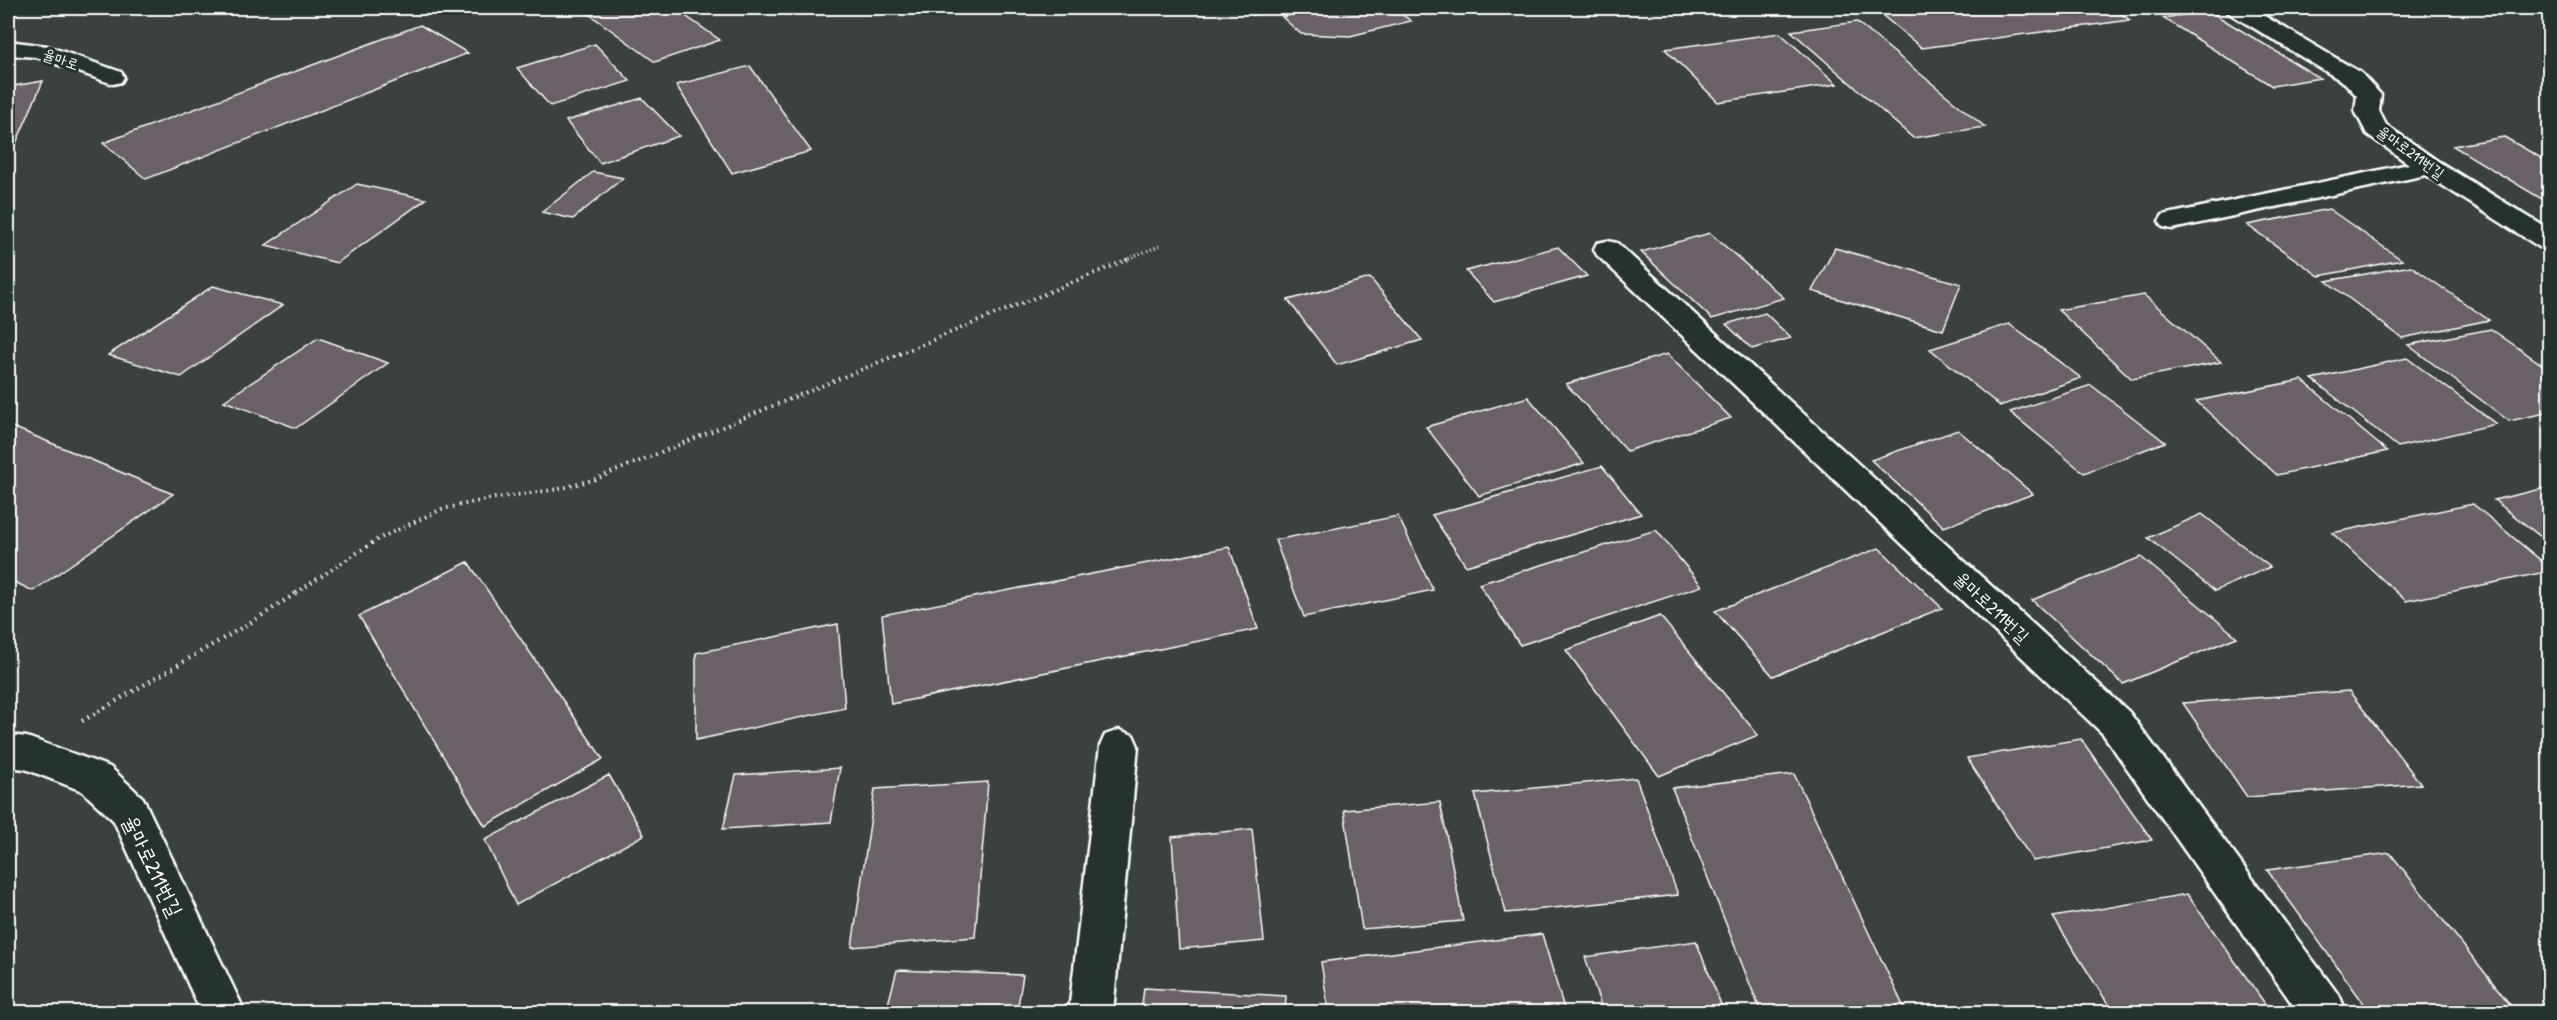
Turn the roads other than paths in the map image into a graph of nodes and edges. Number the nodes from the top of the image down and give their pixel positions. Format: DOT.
graph roads {
  1 [pos="2237,8"];
  2 [pos="8,48"];
  3 [pos="113,77"];
  4 [pos="2430,167"];
  5 [pos="2172,221"];
  6 [pos="2550,242"];
  7 [pos="1607,249"];
  8 [pos="1119,746"];
  9 [pos="17,752"];
  10 [pos="223,1012"];
  11 [pos="1091,1012"];
  12 [pos="2324,1012"];
  1 -- 4 [label="lane, 율마로211번길"];
  2 -- 3 [label="lane, 율마로"];
  4 -- 5 [label="lane"];
  4 -- 6 [label="lane, 율마로211번길"];
  7 -- 12 [label="lane, 율마로211번길"];
  8 -- 11 [label="lane"];
  9 -- 10 [label="lane, 율마로211번길"];
}
